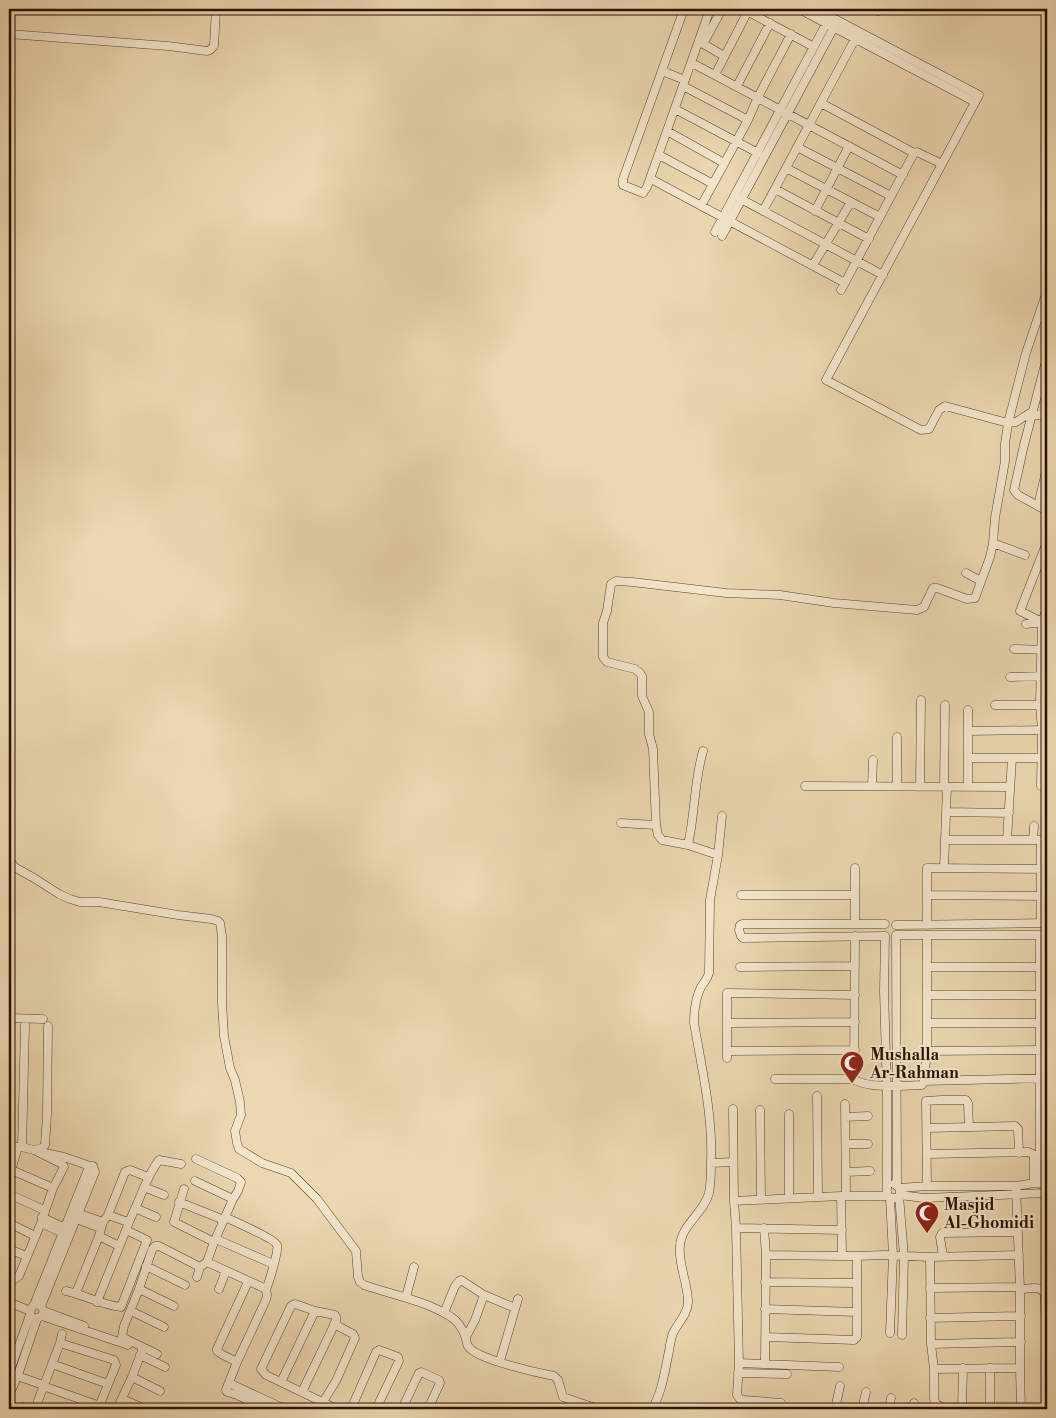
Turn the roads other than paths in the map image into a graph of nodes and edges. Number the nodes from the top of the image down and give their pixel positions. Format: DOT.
graph roads {
  1 [pos="216,9"];
  2 [pos="684,9"];
  3 [pos="710,9"];
  4 [pos="722,9"];
  5 [pos="799,9"];
  6 [pos="816,9"];
  7 [pos="747,10"];
  8 [pos="830,16"];
  9 [pos="770,23"];
  10 [pos="834,27"];
  11 [pos="9,34"];
  12 [pos="791,34"];
  13 [pos="855,39"];
  14 [pos="701,43"];
  15 [pos="814,47"];
  16 [pos="724,56"];
  17 [pos="692,63"];
  18 [pos="662,71"];
  19 [pos="714,75"];
  20 [pos="684,83"];
  21 [pos="737,86"];
  22 [pos="758,97"];
  23 [pos="975,102"];
  24 [pos="821,103"];
  25 [pos="675,109"];
  26 [pos="785,112"];
  27 [pos="748,120"];
  28 [pos="809,125"];
  29 [pos="667,131"];
  30 [pos="737,141"];
  31 [pos="850,146"];
  32 [pos="798,147"];
  33 [pos="758,153"];
  34 [pos="914,153"];
  35 [pos="659,155"];
  36 [pos="724,163"];
  37 [pos="942,164"];
  38 [pos="786,168"];
  39 [pos="838,168"];
  40 [pos="903,175"];
  41 [pos="650,179"];
  42 [pos="713,184"];
  43 [pos="826,189"];
  44 [pos="775,190"];
  45 [pos="891,196"];
  46 [pos="742,200"];
  47 [pos="851,202"];
  48 [pos="701,206"];
  49 [pos="763,210"];
  50 [pos="815,211"];
  51 [pos="880,217"];
  52 [pos="726,220"];
  53 [pos="838,223"];
  54 [pos="719,234"];
  55 [pos="868,239"];
  56 [pos="826,244"];
  57 [pos="857,261"];
  58 [pos="813,265"];
  59 [pos="883,275"];
  60 [pos="845,282"];
  61 [pos="841,290"];
  62 [pos="1047,291"];
  63 [pos="1047,357"];
  64 [pos="1033,413"];
  65 [pos="1047,417"];
  66 [pos="1008,423"];
  67 [pos="1047,467"];
  68 [pos="1038,506"];
  69 [pos="1047,511"];
  70 [pos="1047,542"];
  71 [pos="993,543"];
  72 [pos="1025,554"];
  73 [pos="966,573"];
  74 [pos="981,581"];
  75 [pos="1047,608"];
  76 [pos="1045,622"];
  77 [pos="1026,624"];
  78 [pos="1014,649"];
  79 [pos="1044,650"];
  80 [pos="1010,676"];
  81 [pos="1044,676"];
  82 [pos="921,700"];
  83 [pos="945,705"];
  84 [pos="996,705"];
  85 [pos="1044,705"];
  86 [pos="968,710"];
  87 [pos="1044,730"];
  88 [pos="968,731"];
  89 [pos="898,737"];
  90 [pos="702,751"];
  91 [pos="968,758"];
  92 [pos="1012,758"];
  93 [pos="1044,758"];
  94 [pos="874,760"];
  95 [pos="805,786"];
  96 [pos="872,786"];
  97 [pos="897,786"];
  98 [pos="1047,786"];
  99 [pos="920,787"];
  100 [pos="946,787"];
  101 [pos="968,787"];
  102 [pos="1010,787"];
  103 [pos="946,812"];
  104 [pos="1009,813"];
  105 [pos="722,816"];
  106 [pos="620,823"];
  107 [pos="656,824"];
  108 [pos="1034,826"];
  109 [pos="945,840"];
  110 [pos="1007,840"];
  111 [pos="1041,840"];
  112 [pos="688,845"];
  113 [pos="718,855"];
  114 [pos="9,860"];
  115 [pos="855,868"];
  116 [pos="944,868"];
  117 [pos="1044,869"];
  118 [pos="741,895"];
  119 [pos="855,895"];
  120 [pos="927,895"];
  121 [pos="1044,897"];
  122 [pos="1044,923"];
  123 [pos="855,924"];
  124 [pos="885,924"];
  125 [pos="896,925"];
  126 [pos="927,925"];
  127 [pos="938,925"];
  128 [pos="896,935"];
  129 [pos="927,935"];
  130 [pos="938,935"];
  131 [pos="1044,935"];
  132 [pos="855,936"];
  133 [pos="885,936"];
  134 [pos="855,966"];
  135 [pos="740,967"];
  136 [pos="927,967"];
  137 [pos="1044,967"];
  138 [pos="884,991"];
  139 [pos="896,991"];
  140 [pos="855,995"];
  141 [pos="927,995"];
  142 [pos="1044,995"];
  143 [pos="9,1018"];
  144 [pos="44,1019"];
  145 [pos="855,1022"];
  146 [pos="727,1023"];
  147 [pos="927,1023"];
  148 [pos="1041,1023"];
  149 [pos="25,1025"];
  150 [pos="48,1026"];
  151 [pos="855,1050"];
  152 [pos="1044,1050"];
  153 [pos="926,1051"];
  154 [pos="852,1078"];
  155 [pos="1044,1078"];
  156 [pos="775,1079"];
  157 [pos="924,1081"];
  158 [pos="887,1090"];
  159 [pos="897,1093"];
  160 [pos="817,1096"];
  161 [pos="845,1104"];
  162 [pos="1044,1107"];
  163 [pos="733,1109"];
  164 [pos="760,1110"];
  165 [pos="789,1114"];
  166 [pos="845,1116"];
  167 [pos="868,1116"];
  168 [pos="969,1127"];
  169 [pos="927,1128"];
  170 [pos="1044,1134"];
  171 [pos="846,1144"];
  172 [pos="868,1144"];
  173 [pos="9,1147"];
  174 [pos="20,1147"];
  175 [pos="34,1150"];
  176 [pos="1019,1153"];
  177 [pos="927,1154"];
  178 [pos="196,1159"];
  179 [pos="733,1162"];
  180 [pos="711,1163"];
  181 [pos="180,1164"];
  182 [pos="10,1170"];
  183 [pos="870,1171"];
  184 [pos="846,1172"];
  185 [pos="148,1177"];
  186 [pos="195,1181"];
  187 [pos="1040,1184"];
  188 [pos="927,1186"];
  189 [pos="144,1187"];
  190 [pos="53,1188"];
  191 [pos="184,1189"];
  192 [pos="1016,1190"];
  193 [pos="899,1191"];
  194 [pos="1047,1193"];
  195 [pos="9,1194"];
  196 [pos="888,1194"];
  197 [pos="164,1195"];
  198 [pos="844,1196"];
  199 [pos="818,1197"];
  200 [pos="789,1198"];
  201 [pos="233,1199"];
  202 [pos="762,1200"];
  203 [pos="180,1202"];
  204 [pos="734,1202"];
  205 [pos="135,1208"];
  206 [pos="74,1215"];
  207 [pos="108,1215"];
  208 [pos="42,1217"];
  209 [pos="156,1217"];
  210 [pos="225,1219"];
  211 [pos="9,1223"];
  212 [pos="127,1226"];
  213 [pos="736,1228"];
  214 [pos="764,1228"];
  215 [pos="101,1229"];
  216 [pos="64,1230"];
  217 [pos="842,1230"];
  218 [pos="1018,1232"];
  219 [pos="892,1234"];
  220 [pos="902,1234"];
  221 [pos="35,1236"];
  222 [pos="215,1240"];
  223 [pos="119,1246"];
  224 [pos="9,1249"];
  225 [pos="766,1255"];
  226 [pos="894,1255"];
  227 [pos="1019,1255"];
  228 [pos="26,1256"];
  229 [pos="842,1256"];
  230 [pos="856,1256"];
  231 [pos="904,1256"];
  232 [pos="943,1256"];
  233 [pos="930,1257"];
  234 [pos="207,1262"];
  235 [pos="273,1264"];
  236 [pos="146,1266"];
  237 [pos="200,1267"];
  238 [pos="414,1267"];
  239 [pos="226,1271"];
  240 [pos="9,1277"];
  241 [pos="197,1277"];
  242 [pos="248,1282"];
  243 [pos="765,1282"];
  244 [pos="856,1283"];
  245 [pos="185,1285"];
  246 [pos="930,1288"];
  247 [pos="1020,1288"];
  248 [pos="139,1289"];
  249 [pos="220,1289"];
  250 [pos="1046,1289"];
  251 [pos="266,1290"];
  252 [pos="66,1291"];
  253 [pos="76,1293"];
  254 [pos="484,1295"];
  255 [pos="406,1297"];
  256 [pos="518,1298"];
  257 [pos="9,1302"];
  258 [pos="97,1302"];
  259 [pos="174,1306"];
  260 [pos="515,1308"];
  261 [pos="765,1310"];
  262 [pos="131,1311"];
  263 [pos="316,1311"];
  264 [pos="37,1312"];
  265 [pos="857,1312"];
  266 [pos="444,1313"];
  267 [pos="1020,1316"];
  268 [pos="930,1318"];
  269 [pos="334,1324"];
  270 [pos="164,1327"];
  271 [pos="100,1331"];
  272 [pos="890,1333"];
  273 [pos="902,1335"];
  274 [pos="466,1337"];
  275 [pos="766,1337"];
  276 [pos="1021,1342"];
  277 [pos="931,1344"];
  278 [pos="128,1345"];
  279 [pos="142,1352"];
  280 [pos="157,1354"];
  281 [pos="500,1361"];
  282 [pos="237,1362"];
  283 [pos="739,1362"];
  284 [pos="765,1363"];
  285 [pos="52,1364"];
  286 [pos="165,1367"];
  287 [pos="839,1367"];
  288 [pos="962,1368"];
  289 [pos="990,1368"];
  290 [pos="1020,1368"];
  291 [pos="934,1369"];
  292 [pos="10,1371"];
  293 [pos="738,1373"];
  294 [pos="18,1374"];
  295 [pos="787,1374"];
  296 [pos="1047,1376"];
  297 [pos="132,1378"];
  298 [pos="281,1382"];
  299 [pos="229,1383"];
  300 [pos="44,1384"];
  301 [pos="108,1384"];
  302 [pos="840,1386"];
  303 [pos="160,1391"];
  304 [pos="302,1392"];
  305 [pos="866,1392"];
  306 [pos="9,1396"];
  307 [pos="891,1398"];
  308 [pos="1047,1398"];
  309 [pos="122,1399"];
  310 [pos="264,1399"];
  311 [pos="781,1403"];
  312 [pos="272,1406"];
  313 [pos="321,1406"];
  314 [pos="99,1408"];
  315 [pos="262,1408"];
  316 [pos="34,1409"];
  317 [pos="117,1409"];
  318 [pos="145,1409"];
  319 [pos="285,1409"];
  320 [pos="337,1409"];
  321 [pos="351,1409"];
  322 [pos="376,1409"];
  323 [pos="402,1409"];
  324 [pos="428,1409"];
  325 [pos="598,1409"];
  326 [pos="652,1409"];
  327 [pos="835,1409"];
  328 [pos="862,1409"];
  329 [pos="889,1409"];
  330 [pos="946,1409"];
  331 [pos="962,1409"];
  332 [pos="990,1409"];
  333 [pos="1021,1409"];
  1 -- 11 [label="street"];
  2 -- 18 [label="street"];
  3 -- 14 [label="street"];
  4 -- 14 [label="street"];
  5 -- 8 [label="street"];
  6 -- 8 [label="street"];
  7 -- 9 [label="street"];
  7 -- 16 [label="street"];
  8 -- 10 [label="street"];
  8 -- 15 [label="street"];
  8 -- 23 [label="street"];
  9 -- 12 [label="street"];
  9 -- 21 [label="street"];
  10 -- 13 [label="street"];
  10 -- 26 [label="street"];
  12 -- 15 [label="street"];
  12 -- 22 [label="street"];
  13 -- 23 [label="street"];
  13 -- 24 [label="street"];
  14 -- 16 [label="street"];
  14 -- 17 [label="street"];
  15 -- 26 [label="street"];
  16 -- 19 [label="street"];
  17 -- 19 [label="street"];
  17 -- 20 [label="street"];
  18 -- 20 [label="street"];
  18 -- 41 [label="street"];
  19 -- 21 [label="street"];
  20 -- 25 [label="street"];
  20 -- 27 [label="street"];
  21 -- 22 [label="street"];
  22 -- 26 [label="street"];
  22 -- 27 [label="street"];
  23 -- 37 [label="street"];
  24 -- 28 [label="street"];
  24 -- 34 [label="street"];
  25 -- 29 [label="street"];
  25 -- 30 [label="street"];
  26 -- 28 [label="street"];
  26 -- 33 [label="street"];
  26 -- 46 [label="street"];
  27 -- 30 [label="street"];
  28 -- 31 [label="street"];
  28 -- 32 [label="street"];
  29 -- 35 [label="street"];
  29 -- 36 [label="street"];
  30 -- 33 [label="street"];
  30 -- 36 [label="street"];
  31 -- 39 [label="street"];
  31 -- 40 [label="street"];
  32 -- 38 [label="street"];
  32 -- 39 [label="street"];
  33 -- 52 [label="street"];
  34 -- 37 [label="street"];
  34 -- 40 [label="street"];
  35 -- 41 [label="street"];
  35 -- 42 [label="street"];
  36 -- 42 [label="street"];
  37 -- 59 [label="street"];
  38 -- 43 [label="street"];
  38 -- 44 [label="street"];
  39 -- 43 [label="street"];
  39 -- 45 [label="street"];
  40 -- 45 [label="street"];
  41 -- 48 [label="street"];
  42 -- 48 [label="street"];
  43 -- 47 [label="street"];
  43 -- 50 [label="street"];
  44 -- 49 [label="street"];
  44 -- 50 [label="street"];
  45 -- 51 [label="street"];
  46 -- 49 [label="street"];
  46 -- 52 [label="street"];
  47 -- 51 [label="street"];
  47 -- 53 [label="street"];
  48 -- 52 [label="street"];
  49 -- 56 [label="street"];
  50 -- 53 [label="street"];
  51 -- 55 [label="street"];
  52 -- 54 [label="street"];
  52 -- 58 [label="street"];
  53 -- 55 [label="street"];
  53 -- 56 [label="street"];
  55 -- 57 [label="street"];
  56 -- 57 [label="street"];
  56 -- 58 [label="street"];
  57 -- 59 [label="street"];
  57 -- 60 [label="street"];
  58 -- 60 [label="street"];
  59 -- 66 [label="street"];
  60 -- 61 [label="street"];
  62 -- 66 [label="street"];
  63 -- 64 [label="street"];
  64 -- 65 [label="street"];
  64 -- 66 [label="street"];
  64 -- 68 [label="street"];
  66 -- 71 [label="street"];
  67 -- 68 [label="street"];
  68 -- 69 [label="street"];
  70 -- 76 [label="street"];
  71 -- 72 [label="street"];
  71 -- 74 [label="street"];
  73 -- 74 [label="street"];
  74 -- 107 [label="street"];
  75 -- 76 [label="street"];
  76 -- 77 [label="street"];
  76 -- 79 [label="street"];
  78 -- 79 [label="street"];
  79 -- 81 [label="street"];
  80 -- 81 [label="street"];
  81 -- 85 [label="street"];
  82 -- 99 [label="street"];
  83 -- 100 [label="street"];
  84 -- 85 [label="street"];
  85 -- 87 [label="street"];
  86 -- 88 [label="street"];
  87 -- 88 [label="street"];
  87 -- 93 [label="street"];
  88 -- 91 [label="street"];
  89 -- 97 [label="street"];
  90 -- 112 [label="street"];
  91 -- 92 [label="street"];
  91 -- 101 [label="street"];
  92 -- 93 [label="street"];
  92 -- 102 [label="street"];
  93 -- 98 [label="street"];
  94 -- 96 [label="street"];
  95 -- 96 [label="street"];
  96 -- 97 [label="street"];
  97 -- 99 [label="street"];
  99 -- 100 [label="street"];
  100 -- 101 [label="street"];
  100 -- 103 [label="street"];
  101 -- 102 [label="street"];
  102 -- 104 [label="street"];
  103 -- 104 [label="street"];
  103 -- 109 [label="street"];
  104 -- 110 [label="street"];
  105 -- 113 [label="street"];
  106 -- 107 [label="street"];
  107 -- 112 [label="street"];
  108 -- 111 [label="street"];
  109 -- 110 [label="street"];
  109 -- 116 [label="street"];
  110 -- 111 [label="street"];
  111 -- 117 [label="street"];
  112 -- 113 [label="street"];
  113 -- 180 [label="street"];
  114 -- 255 [label="street"];
  115 -- 119 [label="street"];
  116 -- 117 [label="street"];
  116 -- 120 [label="street"];
  117 -- 121 [label="street"];
  118 -- 119 [label="street"];
  119 -- 123 [label="street"];
  120 -- 121 [label="street"];
  120 -- 126 [label="street"];
  121 -- 122 [label="street"];
  122 -- 127 [label="street"];
  123 -- 124 [label="street"];
  123 -- 132 [label="street"];
  124 -- 125 [label="street"];
  124 -- 133 [label="street"];
  125 -- 126 [label="street"];
  125 -- 128 [label="street"];
  126 -- 127 [label="street"];
  127 -- 130 [label="street"];
  128 -- 129 [label="street"];
  128 -- 133 [label="street"];
  128 -- 139 [label="street"];
  129 -- 130 [label="street"];
  129 -- 136 [label="street"];
  130 -- 131 [label="street"];
  131 -- 137 [label="street"];
  132 -- 133 [label="street"];
  132 -- 134 [label="street"];
  133 -- 138 [label="street"];
  134 -- 135 [label="street"];
  134 -- 140 [label="street"];
  136 -- 137 [label="street"];
  136 -- 141 [label="street"];
  137 -- 142 [label="street"];
  138 -- 139 [label="street"];
  138 -- 158 [label="street"];
  139 -- 159 [label="street"];
  140 -- 145 [label="street"];
  140 -- 146 [label="street"];
  141 -- 142 [label="street"];
  141 -- 147 [label="street"];
  142 -- 148 [label="street"];
  143 -- 144 [label="street"];
  145 -- 146 [label="street"];
  145 -- 151 [label="street"];
  146 -- 151 [label="street"];
  147 -- 148 [label="street"];
  147 -- 153 [label="street"];
  148 -- 152 [label="street"];
  149 -- 174 [label="street"];
  150 -- 175 [label="street"];
  151 -- 154 [label="street"];
  152 -- 153 [label="street"];
  152 -- 155 [label="street"];
  153 -- 157 [label="street"];
  154 -- 156 [label="street"];
  154 -- 158 [label="street"];
  155 -- 157 [label="street"];
  155 -- 162 [label="street"];
  157 -- 159 [label="street"];
  158 -- 159 [label="street"];
  158 -- 196 [label="street"];
  159 -- 193 [label="street"];
  160 -- 199 [label="street"];
  161 -- 166 [label="street"];
  162 -- 170 [label="street"];
  163 -- 179 [label="street"];
  164 -- 202 [label="street"];
  165 -- 200 [label="street"];
  166 -- 167 [label="street"];
  166 -- 171 [label="street"];
  168 -- 169 [label="street"];
  168 -- 169 [label="street"];
  168 -- 176 [label="street"];
  169 -- 177 [label="street"];
  170 -- 187 [label="street"];
  171 -- 172 [label="street"];
  171 -- 184 [label="street"];
  173 -- 174 [label="street"];
  174 -- 175 [label="street"];
  174 -- 182 [label="street"];
  175 -- 190 [label="street"];
  175 -- 206 [label="street"];
  176 -- 177 [label="street"];
  176 -- 187 [label="street"];
  177 -- 188 [label="street"];
  178 -- 201 [label="street"];
  179 -- 180 [label="street"];
  179 -- 204 [label="street"];
  180 -- 326 [label="street"];
  181 -- 185 [label="street"];
  182 -- 190 [label="street"];
  183 -- 184 [label="street"];
  184 -- 198 [label="street"];
  185 -- 189 [label="street"];
  185 -- 207 [label="street"];
  186 -- 201 [label="street"];
  187 -- 192 [label="street"];
  188 -- 192 [label="street"];
  188 -- 193 [label="street"];
  189 -- 197 [label="street"];
  189 -- 205 [label="street"];
  190 -- 208 [label="street"];
  191 -- 203 [label="street"];
  192 -- 193 [label="street"];
  192 -- 194 [label="street"];
  192 -- 218 [label="street"];
  193 -- 196 [label="street"];
  193 -- 196 [label="street"];
  193 -- 220 [label="street"];
  195 -- 208 [label="street"];
  196 -- 198 [label="street"];
  196 -- 219 [label="street"];
  198 -- 199 [label="street"];
  198 -- 217 [label="street"];
  199 -- 200 [label="street"];
  200 -- 202 [label="street"];
  201 -- 210 [label="street"];
  202 -- 204 [label="street"];
  203 -- 210 [label="street"];
  203 -- 222 [label="street"];
  204 -- 213 [label="street"];
  205 -- 209 [label="street"];
  205 -- 212 [label="street"];
  206 -- 215 [label="street"];
  206 -- 216 [label="street"];
  206 -- 264 [label="street"];
  207 -- 212 [label="street"];
  207 -- 215 [label="street"];
  208 -- 216 [label="street"];
  208 -- 221 [label="street"];
  210 -- 222 [label="street"];
  210 -- 235 [label="street"];
  211 -- 221 [label="street"];
  212 -- 223 [label="street"];
  212 -- 258 [label="street"];
  213 -- 214 [label="street"];
  213 -- 283 [label="street"];
  214 -- 217 [label="street"];
  214 -- 225 [label="street"];
  215 -- 223 [label="street"];
  215 -- 253 [label="street"];
  216 -- 264 [label="street"];
  217 -- 229 [label="street"];
  218 -- 227 [label="street"];
  218 -- 232 [label="street"];
  219 -- 220 [label="street"];
  219 -- 226 [label="street"];
  220 -- 231 [label="street"];
  221 -- 228 [label="street"];
  222 -- 234 [label="street"];
  222 -- 235 [label="street"];
  223 -- 258 [label="street"];
  224 -- 228 [label="street"];
  225 -- 229 [label="street"];
  225 -- 243 [label="street"];
  226 -- 230 [label="street"];
  226 -- 231 [label="street"];
  226 -- 272 [label="street"];
  227 -- 232 [label="street"];
  227 -- 247 [label="street"];
  228 -- 240 [label="street"];
  229 -- 230 [label="street"];
  230 -- 244 [label="street"];
  231 -- 233 [label="street"];
  231 -- 273 [label="street"];
  232 -- 233 [label="street"];
  233 -- 246 [label="street"];
  234 -- 237 [label="street"];
  234 -- 239 [label="street"];
  235 -- 251 [label="street"];
  236 -- 237 [label="street"];
  236 -- 245 [label="street"];
  236 -- 248 [label="street"];
  237 -- 241 [label="street"];
  238 -- 255 [label="street"];
  239 -- 242 [label="street"];
  239 -- 249 [label="street"];
  242 -- 251 [label="street"];
  242 -- 282 [label="street"];
  243 -- 244 [label="street"];
  243 -- 261 [label="street"];
  244 -- 265 [label="street"];
  246 -- 247 [label="street"];
  246 -- 268 [label="street"];
  247 -- 250 [label="street"];
  247 -- 267 [label="street"];
  248 -- 259 [label="street"];
  248 -- 262 [label="street"];
  250 -- 296 [label="street"];
  251 -- 282 [label="street"];
  252 -- 253 [label="street"];
  253 -- 258 [label="street"];
  254 -- 260 [label="street"];
  254 -- 266 [label="street"];
  254 -- 274 [label="street"];
  255 -- 266 [label="street"];
  256 -- 260 [label="street"];
  257 -- 264 [label="street"];
  260 -- 281 [label="street"];
  261 -- 265 [label="street"];
  261 -- 275 [label="street"];
  262 -- 270 [label="street"];
  262 -- 279 [label="street"];
  263 -- 269 [label="street"];
  263 -- 298 [label="street"];
  263 -- 298 [label="street"];
  264 -- 271 [label="street"];
  264 -- 278 [label="street"];
  264 -- 292 [label="street"];
  264 -- 294 [label="street"];
  265 -- 275 [label="street"];
  266 -- 274 [label="street"];
  267 -- 268 [label="street"];
  267 -- 276 [label="street"];
  268 -- 277 [label="street"];
  269 -- 304 [label="street"];
  269 -- 313 [label="street"];
  274 -- 281 [label="street"];
  275 -- 284 [label="street"];
  276 -- 277 [label="street"];
  276 -- 290 [label="street"];
  277 -- 291 [label="street"];
  279 -- 280 [label="street"];
  279 -- 286 [label="street"];
  279 -- 297 [label="street"];
  281 -- 325 [label="street"];
  282 -- 299 [label="street"];
  283 -- 284 [label="street"];
  283 -- 293 [label="street"];
  284 -- 287 [label="street"];
  285 -- 300 [label="street"];
  285 -- 301 [label="street"];
  285 -- 301 [label="street"];
  288 -- 289 [label="street"];
  288 -- 291 [label="street"];
  288 -- 331 [label="street"];
  289 -- 290 [label="street"];
  289 -- 332 [label="street"];
  290 -- 333 [label="street"];
  291 -- 330 [label="street"];
  292 -- 294 [label="street"];
  293 -- 295 [label="street"];
  293 -- 311 [label="street"];
  294 -- 300 [label="street"];
  294 -- 306 [label="street"];
  296 -- 308 [label="street"];
  297 -- 303 [label="street"];
  297 -- 309 [label="street"];
  298 -- 304 [label="street"];
  299 -- 310 [label="street"];
  299 -- 315 [label="street"];
  300 -- 314 [label="street"];
  300 -- 316 [label="street"];
  301 -- 314 [label="street"];
  302 -- 327 [label="street"];
  304 -- 313 [label="street"];
  305 -- 328 [label="street"];
  307 -- 329 [label="street"];
  309 -- 317 [label="street"];
  309 -- 318 [label="street"];
  310 -- 312 [label="street"];
  310 -- 315 [label="street"];
  312 -- 319 [label="street"];
  313 -- 320 [label="street"];
  321 -- 322 [label="street"];
  323 -- 324 [label="street"];
}
